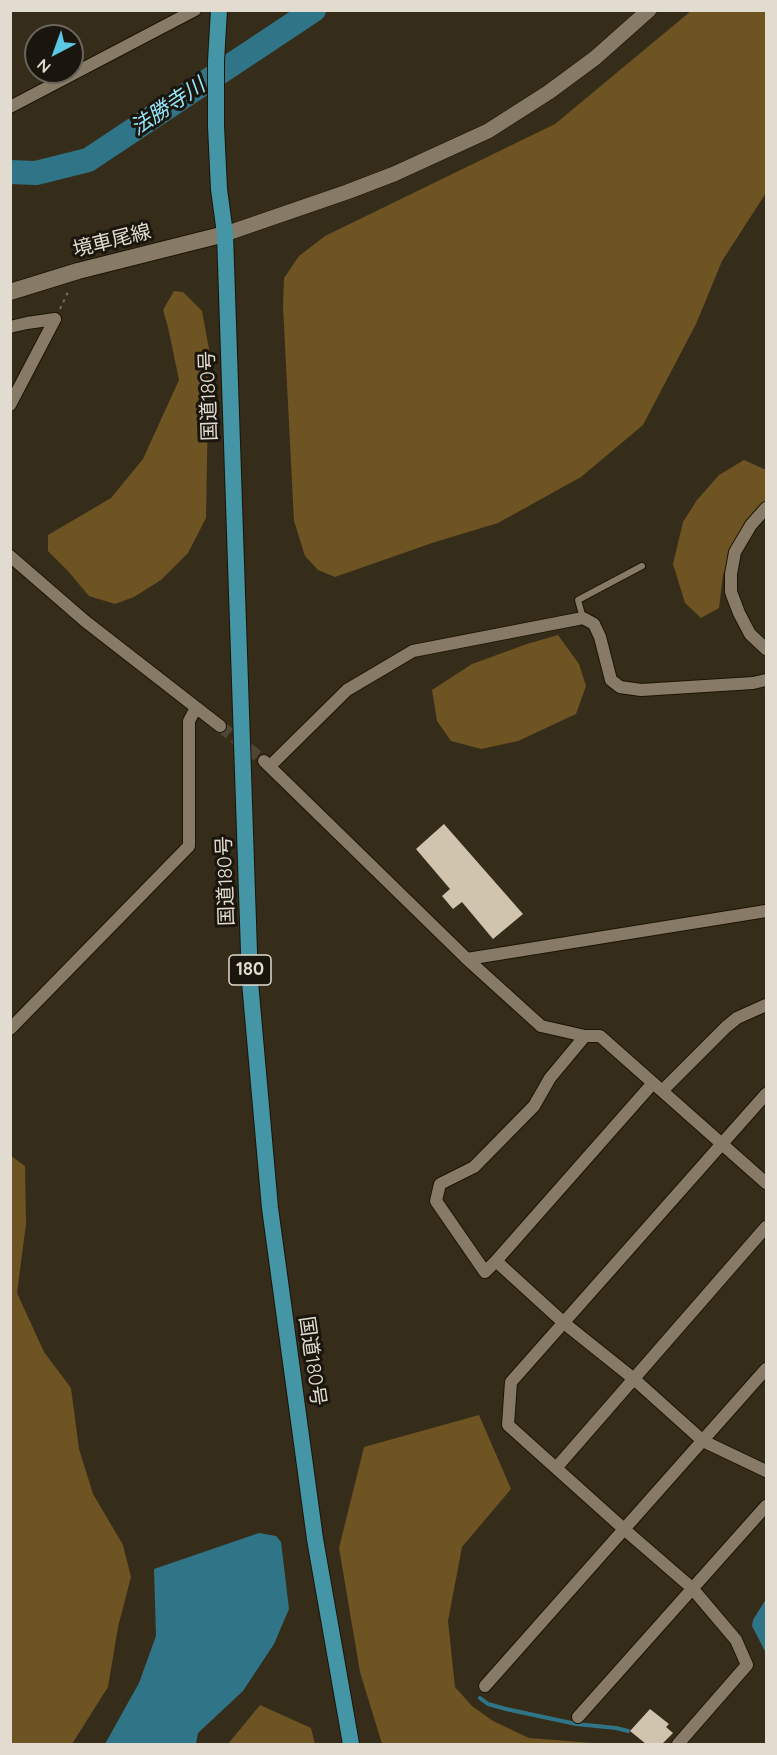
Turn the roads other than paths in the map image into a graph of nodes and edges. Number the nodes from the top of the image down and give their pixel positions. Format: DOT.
graph roads {
  1 [pos="195,10"];
  2 [pos="219,10"];
  3 [pos="649,10"];
  4 [pos="10,107"];
  5 [pos="225,234"];
  6 [pos="10,292"];
  7 [pos="10,327"];
  8 [pos="10,405"];
  9 [pos="766,508"];
  10 [pos="10,556"];
  11 [pos="642,566"];
  12 [pos="583,618"];
  13 [pos="766,649"];
  14 [pos="766,680"];
  15 [pos="196,708"];
  16 [pos="220,726"];
  17 [pos="766,911"];
  18 [pos="467,959"];
  19 [pos="766,1005"];
  20 [pos="10,1029"];
  21 [pos="585,1036"];
  22 [pos="657,1087"];
  23 [pos="766,1094"];
  24 [pos="722,1144"];
  25 [pos="766,1183"];
  26 [pos="766,1227"];
  27 [pos="496,1261"];
  28 [pos="564,1323"];
  29 [pos="766,1369"];
  30 [pos="634,1379"];
  31 [pos="703,1441"];
  32 [pos="556,1468"];
  33 [pos="766,1472"];
  34 [pos="766,1506"];
  35 [pos="625,1530"];
  36 [pos="692,1588"];
  37 [pos="485,1686"];
  38 [pos="578,1717"];
  39 [pos="351,1744"];
  40 [pos="678,1744"];
  1 -- 4 [label="street"];
  2 -- 5 [label="highway, 国道180号 / 180"];
  3 -- 5 [label="street"];
  5 -- 6 [label="main road, 境車尾線"];
  5 -- 39 [label="highway, 国道180号 / 180"];
  7 -- 8 [label="street"];
  9 -- 13 [label="street"];
  10 -- 15 [label="street"];
  11 -- 12 [label="lane"];
  12 -- 14 [label="street"];
  12 -- 18 [label="street"];
  15 -- 16 [label="street"];
  15 -- 20 [label="street"];
  17 -- 18 [label="street"];
  18 -- 21 [label="street"];
  19 -- 22 [label="street"];
  21 -- 22 [label="street"];
  21 -- 27 [label="street"];
  22 -- 24 [label="street"];
  22 -- 27 [label="street"];
  23 -- 24 [label="street"];
  24 -- 25 [label="street"];
  24 -- 28 [label="street"];
  26 -- 30 [label="street"];
  27 -- 28 [label="street"];
  28 -- 30 [label="street"];
  28 -- 32 [label="street"];
  29 -- 31 [label="street"];
  30 -- 31 [label="street"];
  30 -- 32 [label="street"];
  31 -- 33 [label="street"];
  31 -- 35 [label="street"];
  32 -- 35 [label="street"];
  34 -- 36 [label="street"];
  35 -- 36 [label="street"];
  35 -- 37 [label="street"];
  36 -- 38 [label="street"];
  36 -- 40 [label="street"];
}
